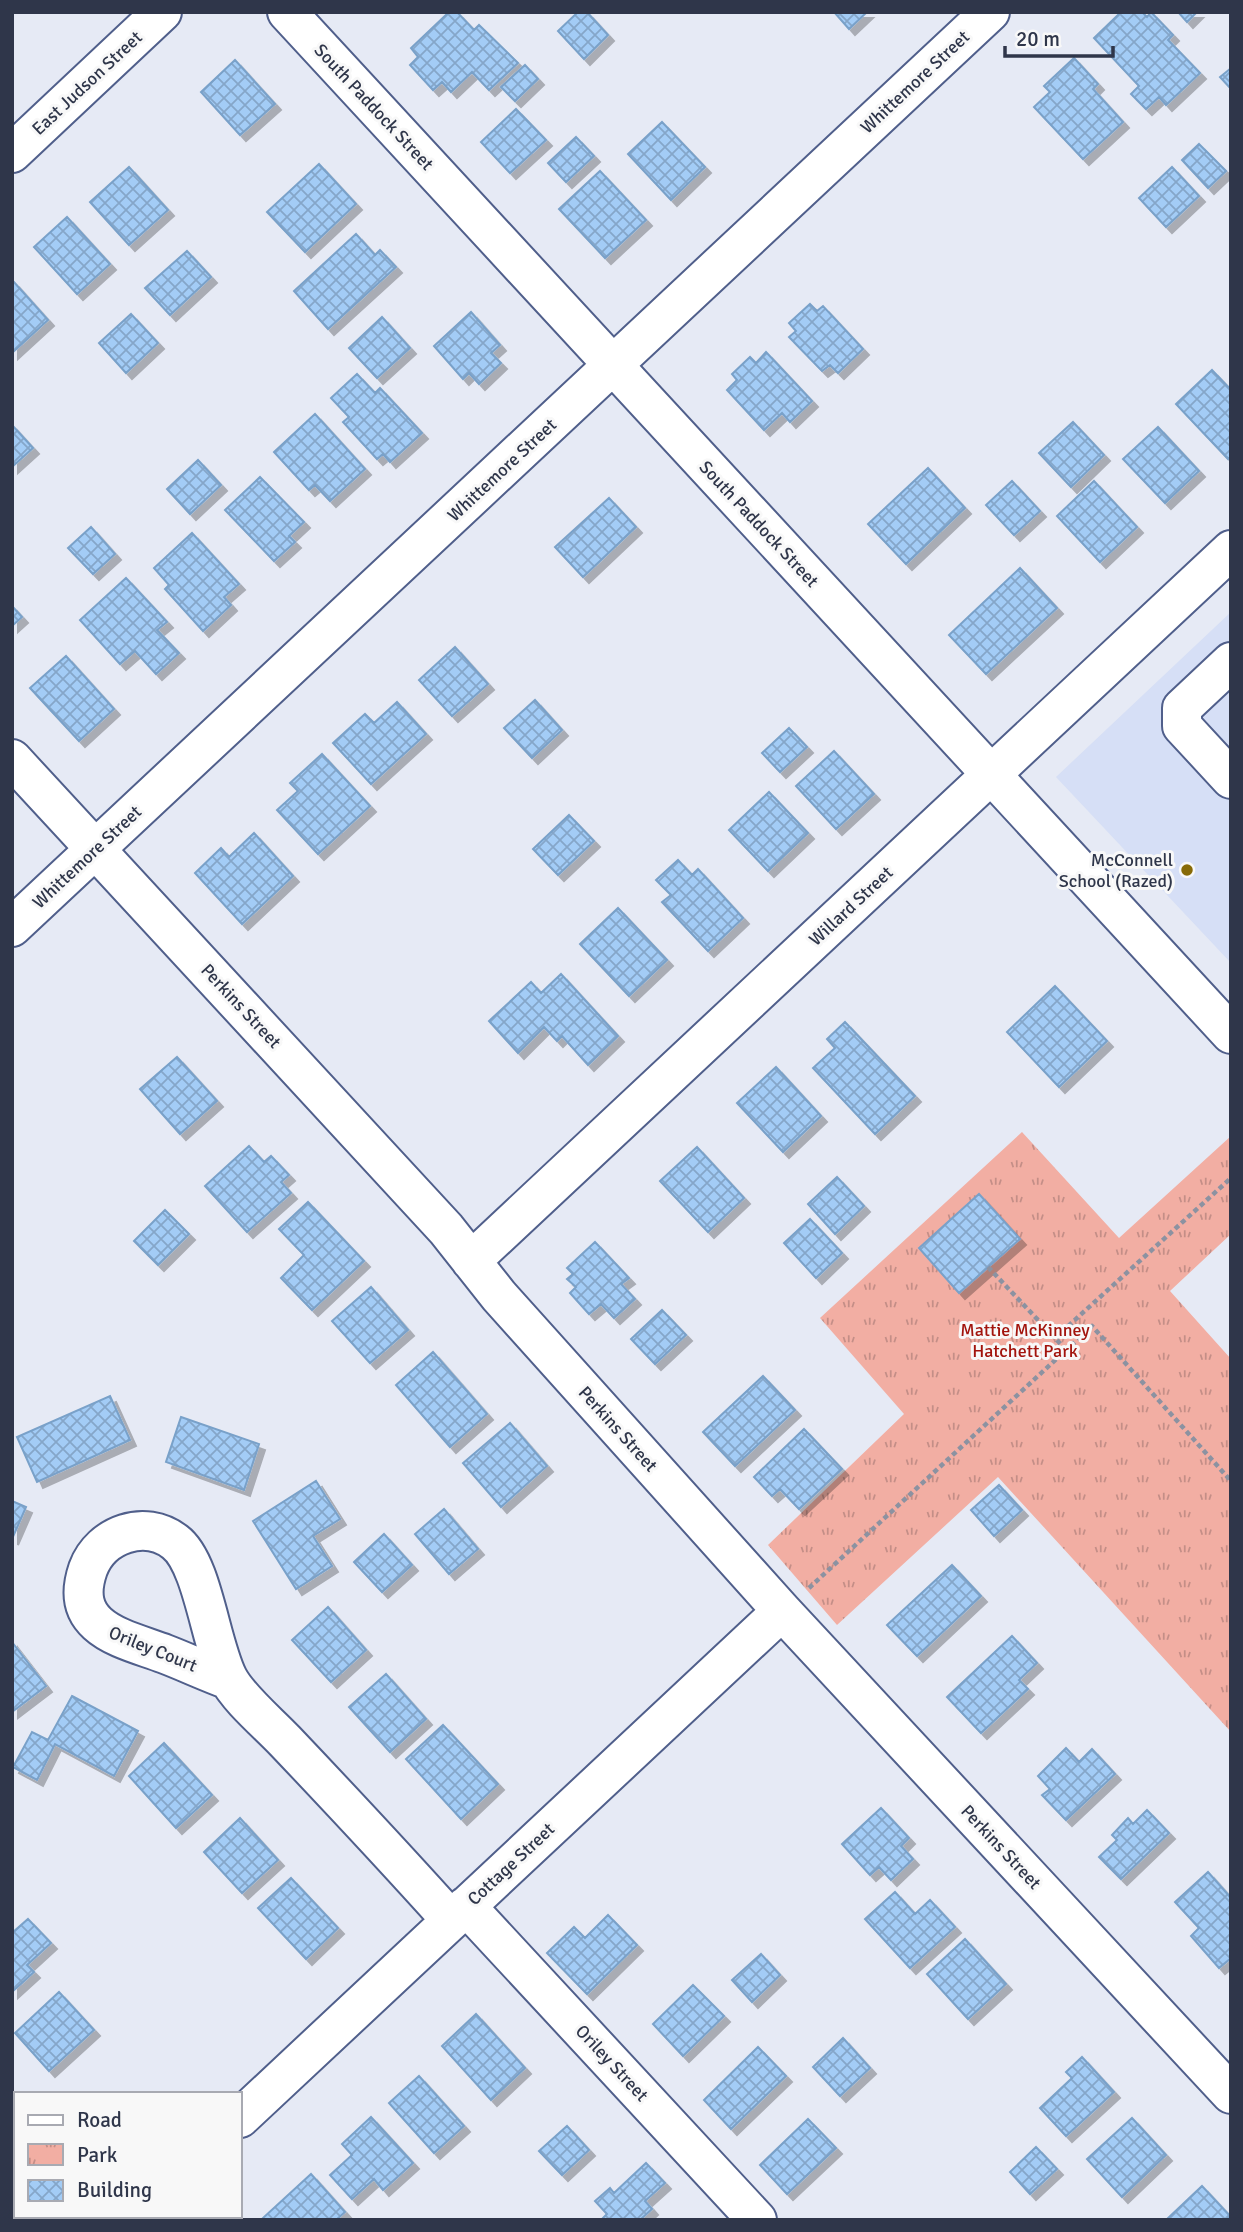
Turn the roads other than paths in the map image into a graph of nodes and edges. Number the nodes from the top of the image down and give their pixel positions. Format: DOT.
graph roads {
  1 [pos="162,12"];
  2 [pos="287,12"];
  3 [pos="990,12"];
  4 [pos="12,153"];
  5 [pos="613,366"];
  6 [pos="1231,550"];
  7 [pos="1231,662"];
  8 [pos="12,759"];
  9 [pos="990,775"];
  10 [pos="1231,779"];
  11 [pos="96,849"];
  12 [pos="12,927"];
  13 [pos="1225,1016"];
  14 [pos="471,1261"];
  15 [pos="794,1600"];
  16 [pos="229,1680"];
  17 [pos="459,1913"];
  18 [pos="1226,2079"];
  19 [pos="242,2116"];
  20 [pos="757,2220"];
  1 -- 4 [label="street, East Judson Street"];
  2 -- 5 [label="street, South Paddock Street"];
  3 -- 5 [label="street, Whittemore Street"];
  5 -- 9 [label="street, South Paddock Street"];
  5 -- 11 [label="street, Whittemore Street"];
  6 -- 9 [label="street, Willard Street"];
  7 -- 10 [label="street"];
  8 -- 11 [label="street, Perkins Street"];
  9 -- 13 [label="street, South Paddock Street"];
  9 -- 14 [label="street, Willard Street"];
  11 -- 12 [label="street, Whittemore Street"];
  11 -- 14 [label="street, Perkins Street"];
  14 -- 15 [label="street, Perkins Street"];
  15 -- 17 [label="street, Cottage Street"];
  15 -- 18 [label="street, Perkins Street"];
  16 -- 17 [label="street"];
  17 -- 19 [label="street, Cottage Street"];
  17 -- 20 [label="street, Oriley Street"];
}
